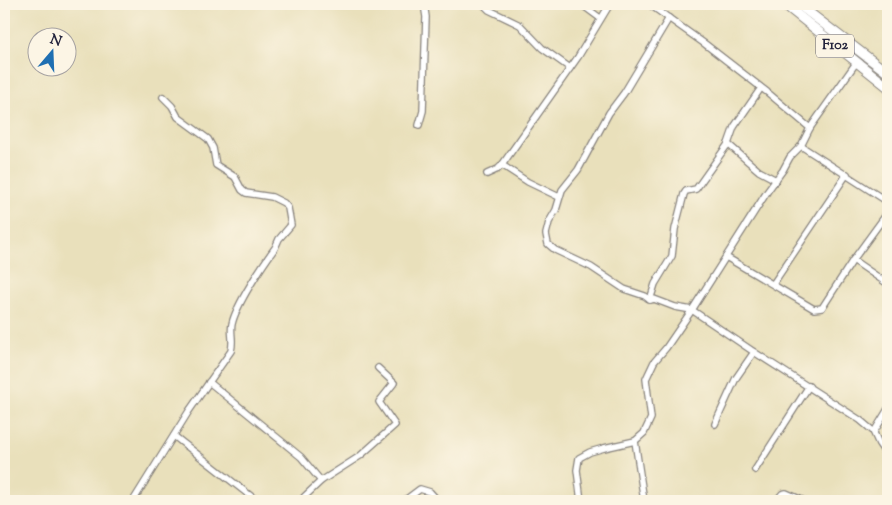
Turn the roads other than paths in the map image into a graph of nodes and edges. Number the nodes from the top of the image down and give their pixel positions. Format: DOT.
graph roads {
  1 [pos="424,4"];
  2 [pos="482,4"];
  3 [pos="580,4"];
  4 [pos="610,4"];
  5 [pos="650,4"];
  6 [pos="784,4"];
  7 [pos="798,4"];
  8 [pos="600,18"];
  9 [pos="669,18"];
  10 [pos="856,62"];
  11 [pos="570,68"];
  12 [pos="888,73"];
  13 [pos="888,87"];
  14 [pos="761,88"];
  15 [pos="163,98"];
  16 [pos="419,125"];
  17 [pos="810,128"];
  18 [pos="728,144"];
  19 [pos="801,146"];
  20 [pos="502,164"];
  21 [pos="487,174"];
  22 [pos="846,174"];
  23 [pos="776,180"];
  24 [pos="559,197"];
  25 [pos="888,202"];
  26 [pos="888,212"];
  27 [pos="726,257"];
  28 [pos="853,260"];
  29 [pos="773,284"];
  30 [pos="888,284"];
  31 [pos="650,300"];
  32 [pos="692,310"];
  33 [pos="754,352"];
  34 [pos="378,368"];
  35 [pos="209,382"];
  36 [pos="809,386"];
  37 [pos="888,409"];
  38 [pos="715,424"];
  39 [pos="874,432"];
  40 [pos="174,436"];
  41 [pos="635,441"];
  42 [pos="888,456"];
  43 [pos="755,470"];
  44 [pos="321,481"];
  45 [pos="304,498"];
  46 [pos="133,501"];
  47 [pos="257,501"];
  48 [pos="404,501"];
  49 [pos="438,501"];
  50 [pos="581,501"];
  51 [pos="644,501"];
  52 [pos="776,501"];
  53 [pos="804,501"];
  1 -- 16 [label="street"];
  2 -- 11 [label="street"];
  3 -- 8 [label="street"];
  4 -- 8 [label="street"];
  5 -- 9 [label="street"];
  6 -- 10 [label="main road, F102"];
  7 -- 12 [label="main road, F102"];
  8 -- 11 [label="street"];
  9 -- 14 [label="street"];
  9 -- 24 [label="street"];
  10 -- 13 [label="main road, F102"];
  10 -- 17 [label="street"];
  11 -- 20 [label="street"];
  14 -- 17 [label="street"];
  14 -- 18 [label="street"];
  15 -- 35 [label="street"];
  17 -- 19 [label="street"];
  18 -- 23 [label="street"];
  18 -- 31 [label="street"];
  19 -- 22 [label="street"];
  19 -- 23 [label="street"];
  20 -- 21 [label="street"];
  20 -- 24 [label="street"];
  22 -- 25 [label="street"];
  22 -- 29 [label="street"];
  23 -- 27 [label="street"];
  24 -- 31 [label="street"];
  26 -- 28 [label="street"];
  27 -- 29 [label="street"];
  27 -- 32 [label="street"];
  28 -- 29 [label="street"];
  28 -- 30 [label="street"];
  31 -- 32 [label="street"];
  32 -- 33 [label="street"];
  32 -- 41 [label="street"];
  33 -- 36 [label="street"];
  33 -- 38 [label="street"];
  34 -- 44 [label="street"];
  35 -- 40 [label="street"];
  35 -- 44 [label="street"];
  36 -- 39 [label="street"];
  36 -- 43 [label="street"];
  37 -- 39 [label="street"];
  39 -- 42 [label="street"];
  40 -- 46 [label="street"];
  40 -- 47 [label="street"];
  41 -- 50 [label="street"];
  41 -- 51 [label="street"];
  44 -- 45 [label="street"];
  48 -- 49 [label="street"];
  52 -- 53 [label="street"];
}
